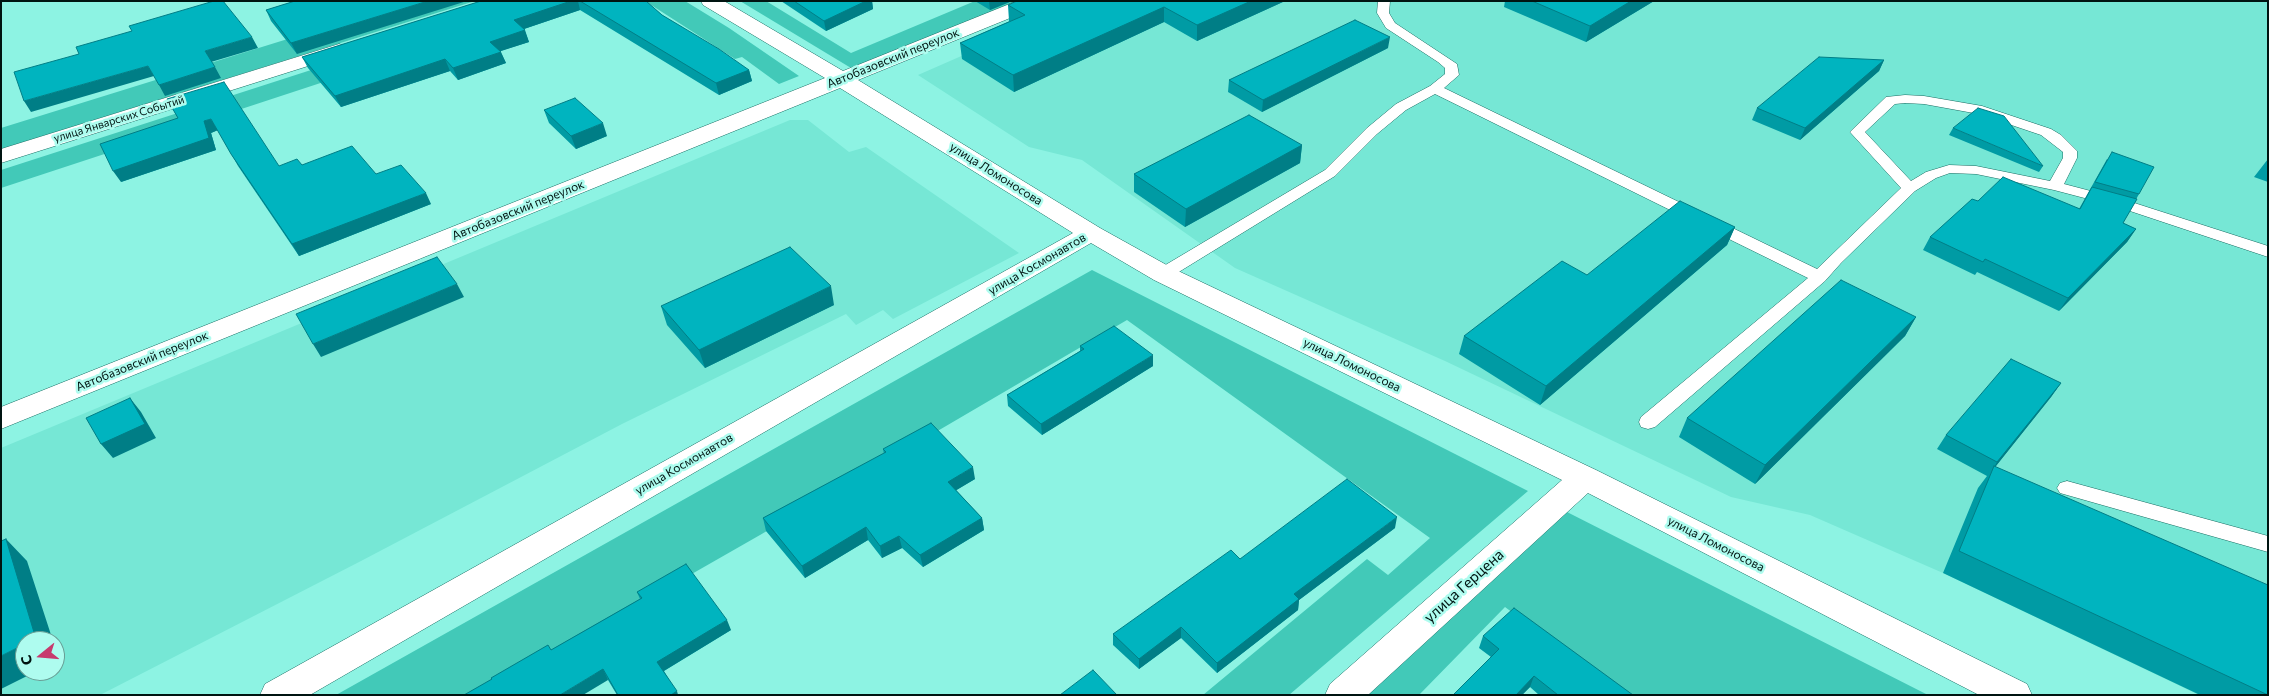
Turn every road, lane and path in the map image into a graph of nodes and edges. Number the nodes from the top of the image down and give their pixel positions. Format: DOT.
graph roads {
  1 [pos="710,1"];
  2 [pos="1035,1"];
  3 [pos="1384,1"];
  4 [pos="362,43"];
  5 [pos="841,79"];
  6 [pos="1435,89"];
  7 [pos="1,156"];
  8 [pos="2055,186"];
  9 [pos="1910,188"];
  10 [pos="1091,233"];
  11 [pos="2268,252"];
  12 [pos="1163,274"];
  13 [pos="1820,277"];
  14 [pos="1,419"];
  15 [pos="1648,422"];
  16 [pos="1585,478"];
  17 [pos="2067,488"];
  18 [pos="2268,544"];
  19 [pos="278,695"];
  20 [pos="1343,695"];
  21 [pos="2014,695"];
  1 -- 5 [label="street, улица Ломоносова"];
  2 -- 5 [label="street, Автобазовский переулок"];
  3 -- 6 [label="lane"];
  4 -- 7 [label="street, улица Январских Событий"];
  5 -- 10 [label="street, улица Ломоносова"];
  5 -- 14 [label="street, Автобазовский переулок"];
  6 -- 12 [label="lane"];
  6 -- 13 [label="lane"];
  8 -- 9 [label="lane"];
  8 -- 9 [label="lane"];
  8 -- 11 [label="lane"];
  9 -- 13 [label="lane"];
  10 -- 12 [label="street, улица Ломоносова"];
  10 -- 19 [label="street, улица Космонавтов"];
  12 -- 16 [label="street, улица Ломоносова"];
  13 -- 15 [label="lane"];
  16 -- 20 [label="street, улица Герцена"];
  16 -- 21 [label="street, улица Ломоносова"];
  17 -- 18 [label="lane"];
}
